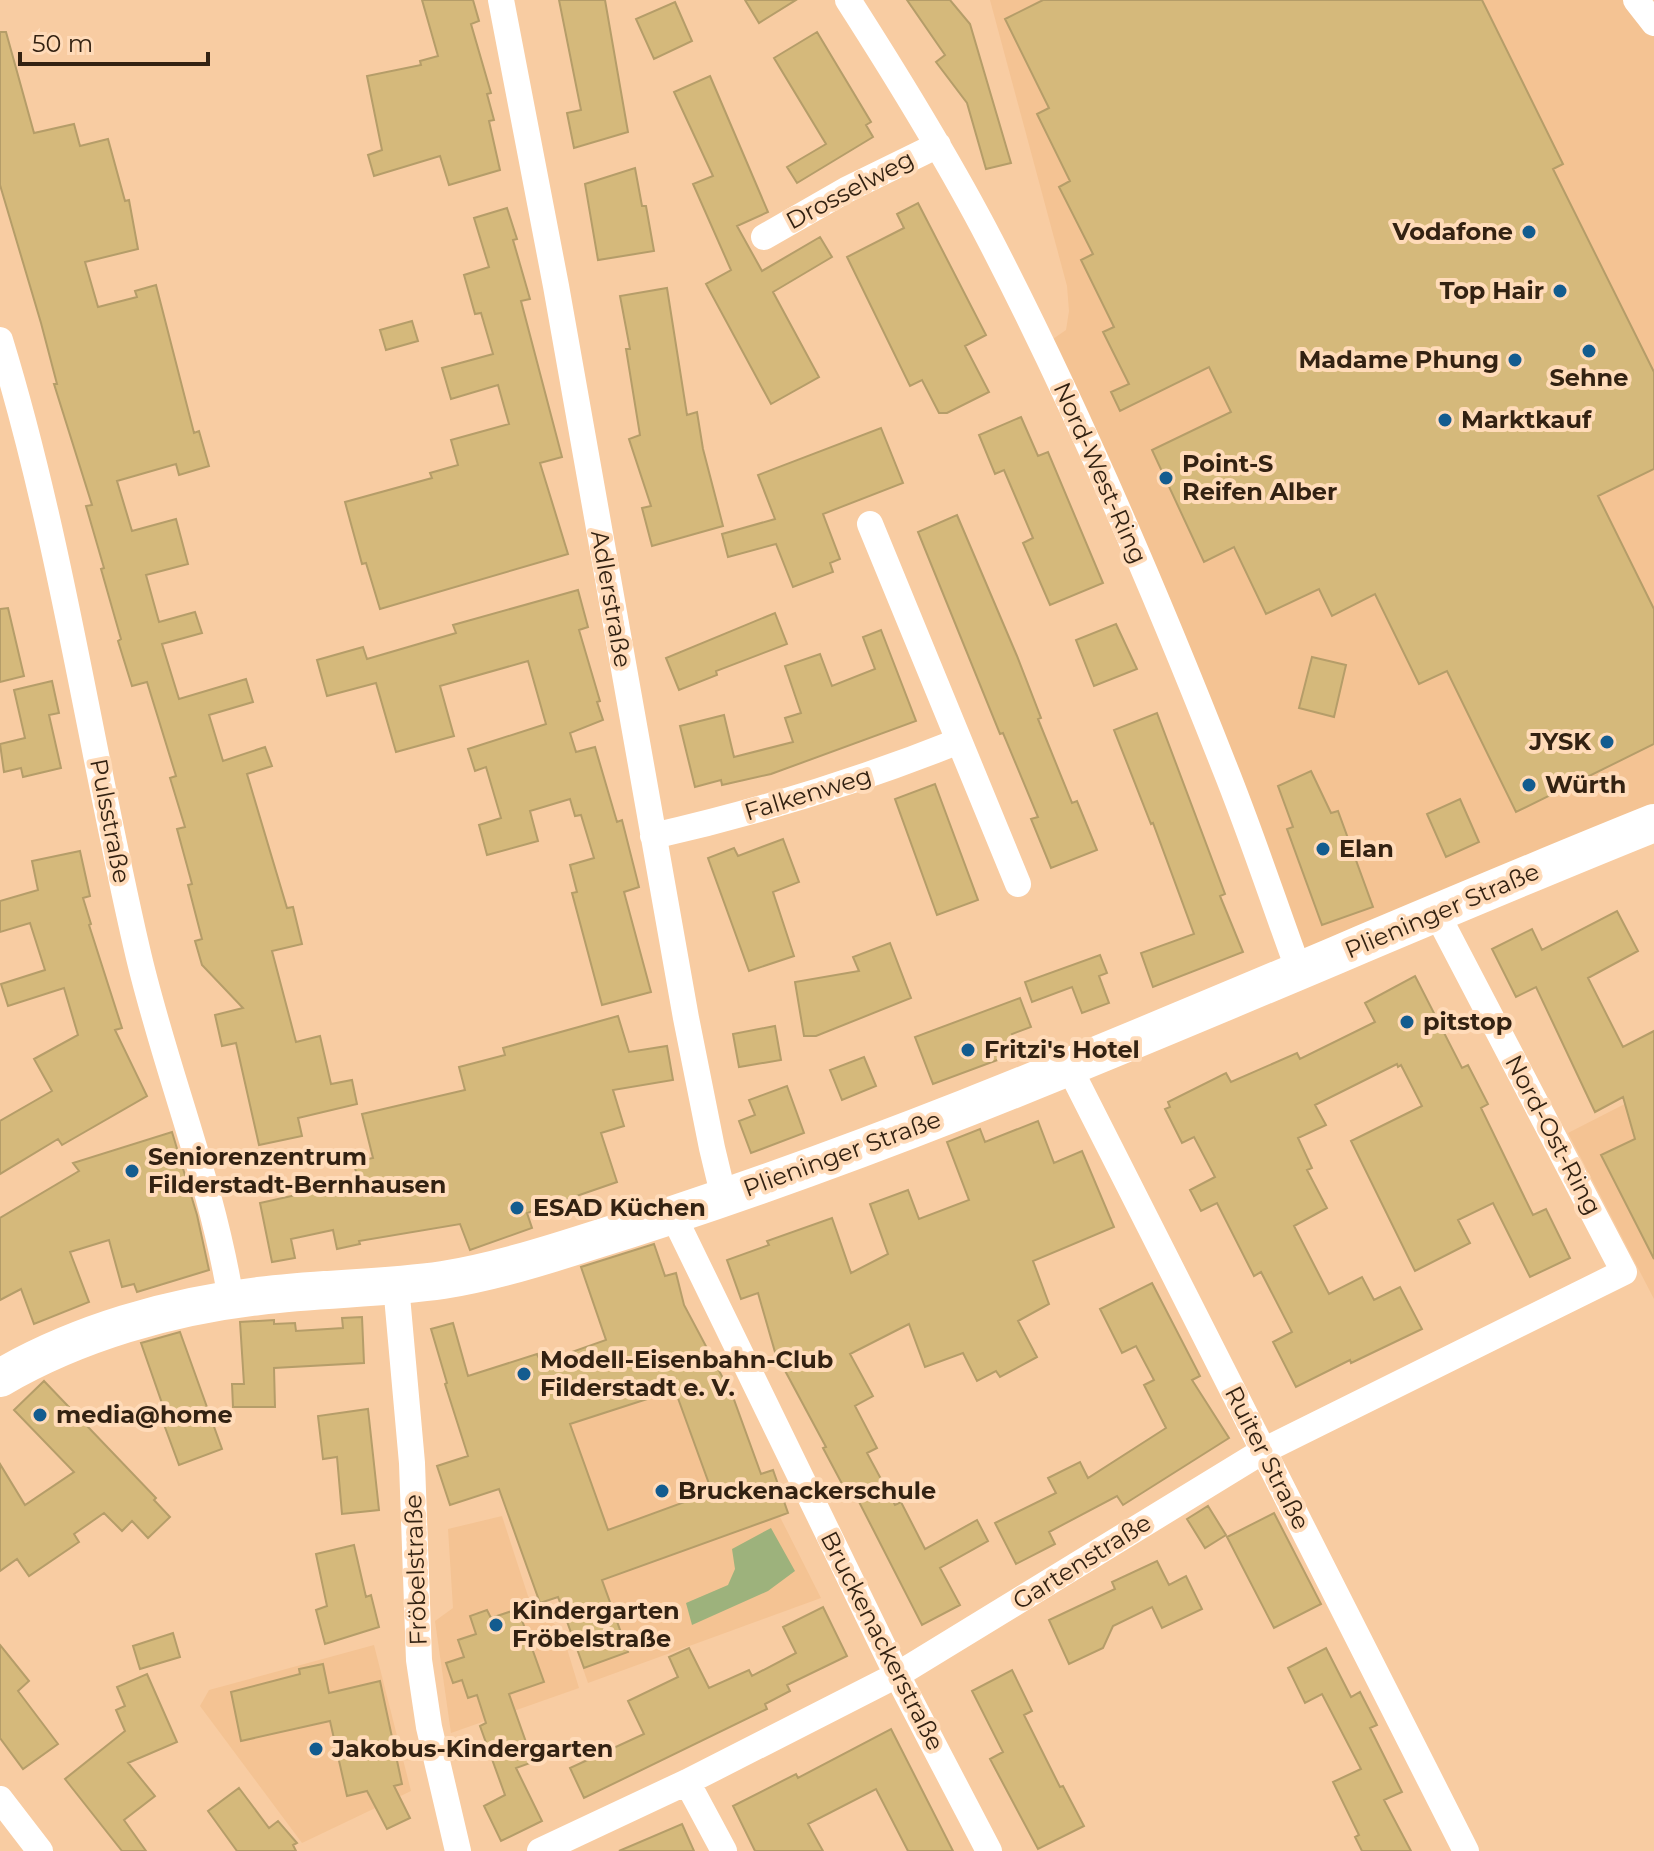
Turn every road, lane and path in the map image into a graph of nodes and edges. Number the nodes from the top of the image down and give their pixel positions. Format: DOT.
graph roads {
  1 [pos="501,0"];
  2 [pos="848,0"];
  3 [pos="1636,0"];
  4 [pos="1654,23"];
  5 [pos="938,145"];
  6 [pos="764,237"];
  7 [pos="0,340"];
  8 [pos="870,524"];
  9 [pos="959,741"];
  10 [pos="1654,823"];
  11 [pos="653,836"];
  12 [pos="1018,884"];
  13 [pos="1437,914"];
  14 [pos="1299,971"];
  15 [pos="1068,1065"];
  16 [pos="724,1198"];
  17 [pos="673,1215"];
  18 [pos="1624,1272"];
  19 [pos="396,1285"];
  20 [pos="231,1300"];
  21 [pos="0,1378"];
  22 [pos="1263,1451"];
  23 [pos="897,1675"];
  24 [pos="687,1782"];
  25 [pos="0,1799"];
  26 [pos="40,1851"];
  27 [pos="458,1851"];
  28 [pos="540,1851"];
  29 [pos="724,1851"];
  30 [pos="989,1851"];
  31 [pos="1466,1851"];
  1 -- 11 [label="street, Adlerstraße"];
  2 -- 5 [label="street, Nord-West-Ring"];
  3 -- 4 [label="street"];
  5 -- 6 [label="street, Drosselweg"];
  5 -- 14 [label="street, Nord-West-Ring"];
  7 -- 20 [label="street, Pulsstraße"];
  8 -- 9 [label="street"];
  9 -- 11 [label="street, Falkenweg"];
  9 -- 12 [label="street"];
  10 -- 13 [label="main road, Plieninger Straße"];
  11 -- 16 [label="street, Adlerstraße"];
  13 -- 14 [label="main road, Plieninger Straße"];
  13 -- 18 [label="street, Nord-Ost-Ring"];
  14 -- 15 [label="main road, Plieninger Straße"];
  15 -- 16 [label="main road, Plieninger Straße"];
  15 -- 22 [label="street, Ruiter Straße"];
  16 -- 17 [label="main road, Plieninger Straße"];
  17 -- 19 [label="main road, Plieninger Straße"];
  17 -- 23 [label="street, Bruckenackerstraße"];
  18 -- 22 [label="street, Gartenstraße"];
  19 -- 20 [label="main road, Plieninger Straße"];
  19 -- 27 [label="street, Fröbelstraße"];
  20 -- 21 [label="main road, Plieninger Straße"];
  22 -- 23 [label="street, Gartenstraße"];
  22 -- 31 [label="street, Ruiter Straße"];
  23 -- 24 [label="street, Gartenstraße"];
  23 -- 30 [label="street, Bruckenackerstraße"];
  24 -- 28 [label="street, Gartenstraße"];
  24 -- 29 [label="street"];
  25 -- 26 [label="street"];
}
